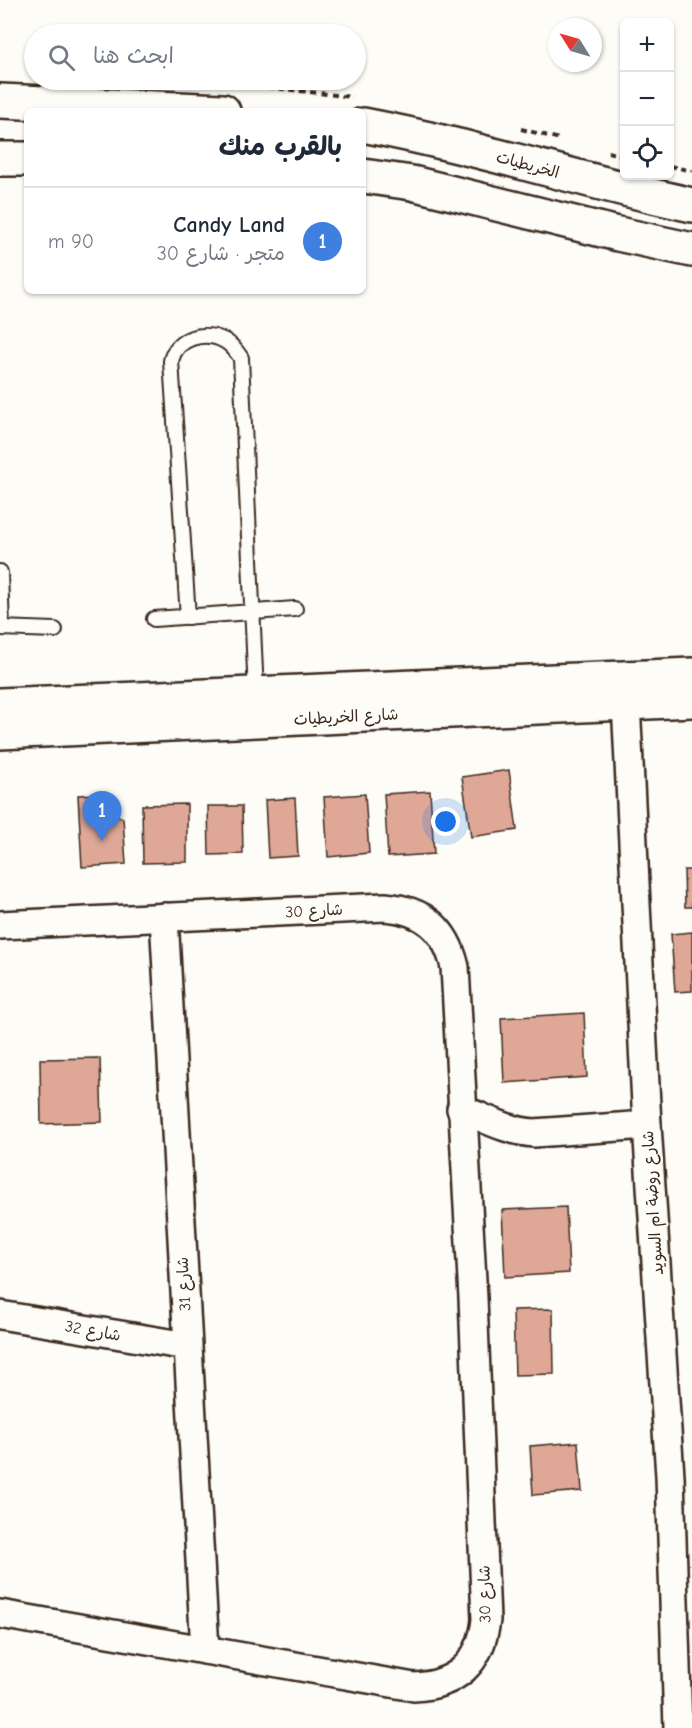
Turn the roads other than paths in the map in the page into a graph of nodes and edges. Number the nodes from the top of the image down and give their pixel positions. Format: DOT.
graph roads {
  1 [pos="0,101"];
  2 [pos="156,108"];
  3 [pos="366,126"];
  4 [pos="0,159"];
  5 [pos="24,159"];
  6 [pos="366,176"];
  7 [pos="692,205"];
  8 [pos="692,250"];
  9 [pos="0,572"];
  10 [pos="296,609"];
  11 [pos="253,613"];
  12 [pos="188,616"];
  13 [pos="154,619"];
  14 [pos="1,628"];
  15 [pos="55,630"];
  16 [pos="692,675"];
  17 [pos="625,690"];
  18 [pos="256,694"];
  19 [pos="692,700"];
  20 [pos="0,705"];
  21 [pos="0,732"];
  22 [pos="164,917"];
  23 [pos="0,925"];
  24 [pos="461,1110"];
  25 [pos="647,1125"];
  26 [pos="0,1315"];
  27 [pos="187,1346"];
  28 [pos="681,1476"];
  29 [pos="0,1614"];
  30 [pos="205,1650"];
  31 [pos="678,1728"];
  1 -- 2 [label="street"];
  3 -- 7 [label="street, الخريطيات"];
  4 -- 5 [label="street"];
  6 -- 8 [label="street"];
  9 -- 14 [label="lane"];
  10 -- 11 [label="lane"];
  11 -- 12 [label="lane"];
  11 -- 12 [label="lane"];
  11 -- 18 [label="lane"];
  12 -- 13 [label="lane"];
  14 -- 15 [label="lane"];
  16 -- 17 [label="street, شارع الخريطيات"];
  17 -- 18 [label="street, شارع الخريطيات"];
  17 -- 19 [label="street, شارع الخريطيات"];
  17 -- 21 [label="street, شارع الخريطيات"];
  17 -- 25 [label="street, شارع روضة ام السويد"];
  18 -- 20 [label="street, شارع الخريطيات"];
  22 -- 23 [label="street, شارع 30"];
  22 -- 24 [label="street, شارع 30"];
  22 -- 27 [label="street, شارع 31"];
  24 -- 25 [label="street"];
  24 -- 30 [label="street, شارع 30"];
  25 -- 28 [label="street, شارع روضة ام السويد"];
  26 -- 27 [label="street, شارع 32"];
  27 -- 30 [label="street, شارع 31"];
  28 -- 31 [label="street, شارع روضة ام السويد"];
  29 -- 30 [label="street, شارع 30"];
}
